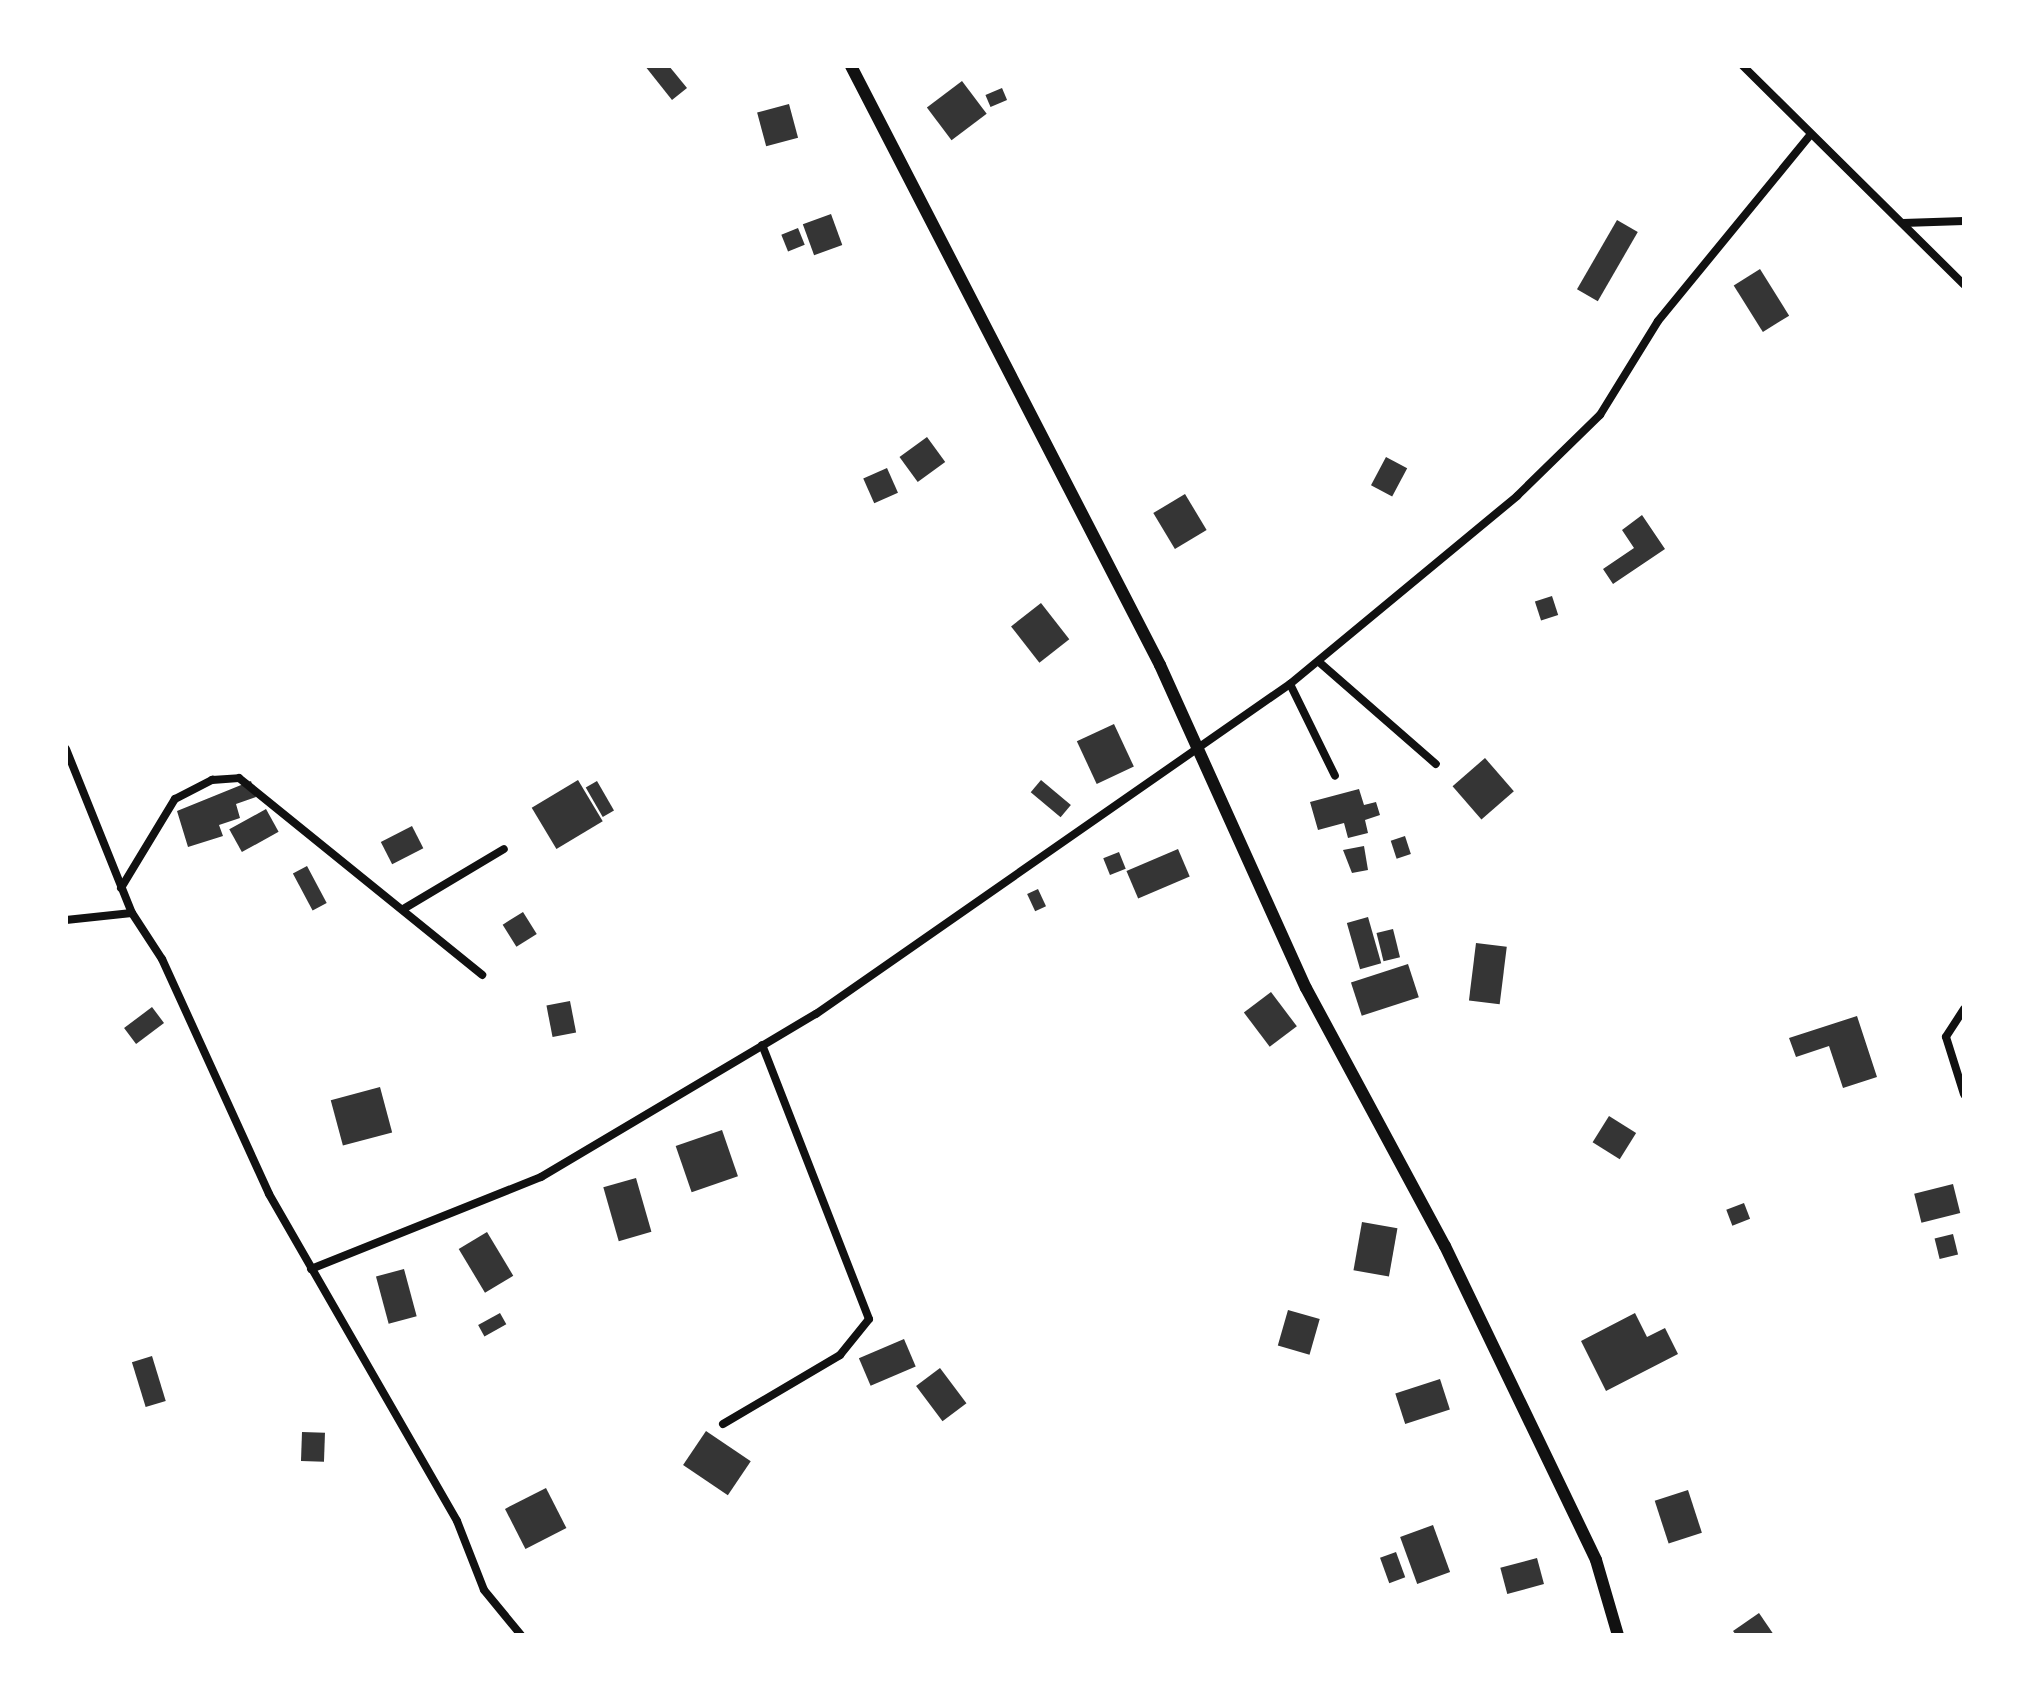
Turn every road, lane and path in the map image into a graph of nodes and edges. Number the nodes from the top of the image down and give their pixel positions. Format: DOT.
graph roads {
  1 [pos="851,66"];
  2 [pos="1743,66"];
  3 [pos="1810,135"];
  4 [pos="1964,221"];
  5 [pos="1903,223"];
  6 [pos="1964,285"];
  7 [pos="1319,662"];
  8 [pos="1290,684"];
  9 [pos="1195,748"];
  10 [pos="66,749"];
  11 [pos="1436,764"];
  12 [pos="1335,776"];
  13 [pos="504,849"];
  14 [pos="121,888"];
  15 [pos="405,908"];
  16 [pos="132,913"];
  17 [pos="66,920"];
  18 [pos="482,975"];
  19 [pos="1964,1009"];
  20 [pos="762,1045"];
  21 [pos="1964,1094"];
  22 [pos="311,1269"];
  23 [pos="723,1424"];
  24 [pos="521,1635"];
  25 [pos="1618,1635"];
  1 -- 9 [label="street"];
  2 -- 3 [label="street"];
  3 -- 5 [label="street"];
  3 -- 7 [label="street"];
  4 -- 5 [label="street"];
  5 -- 6 [label="street"];
  7 -- 8 [label="street"];
  7 -- 11 [label="street"];
  8 -- 9 [label="street"];
  8 -- 12 [label="street"];
  9 -- 20 [label="street"];
  9 -- 25 [label="street"];
  10 -- 14 [label="street"];
  13 -- 15 [label="street"];
  14 -- 15 [label="street"];
  14 -- 16 [label="street"];
  15 -- 18 [label="street"];
  16 -- 17 [label="street"];
  16 -- 22 [label="street"];
  19 -- 21 [label="street"];
  20 -- 22 [label="street"];
  20 -- 23 [label="street"];
  22 -- 24 [label="street"];
}
